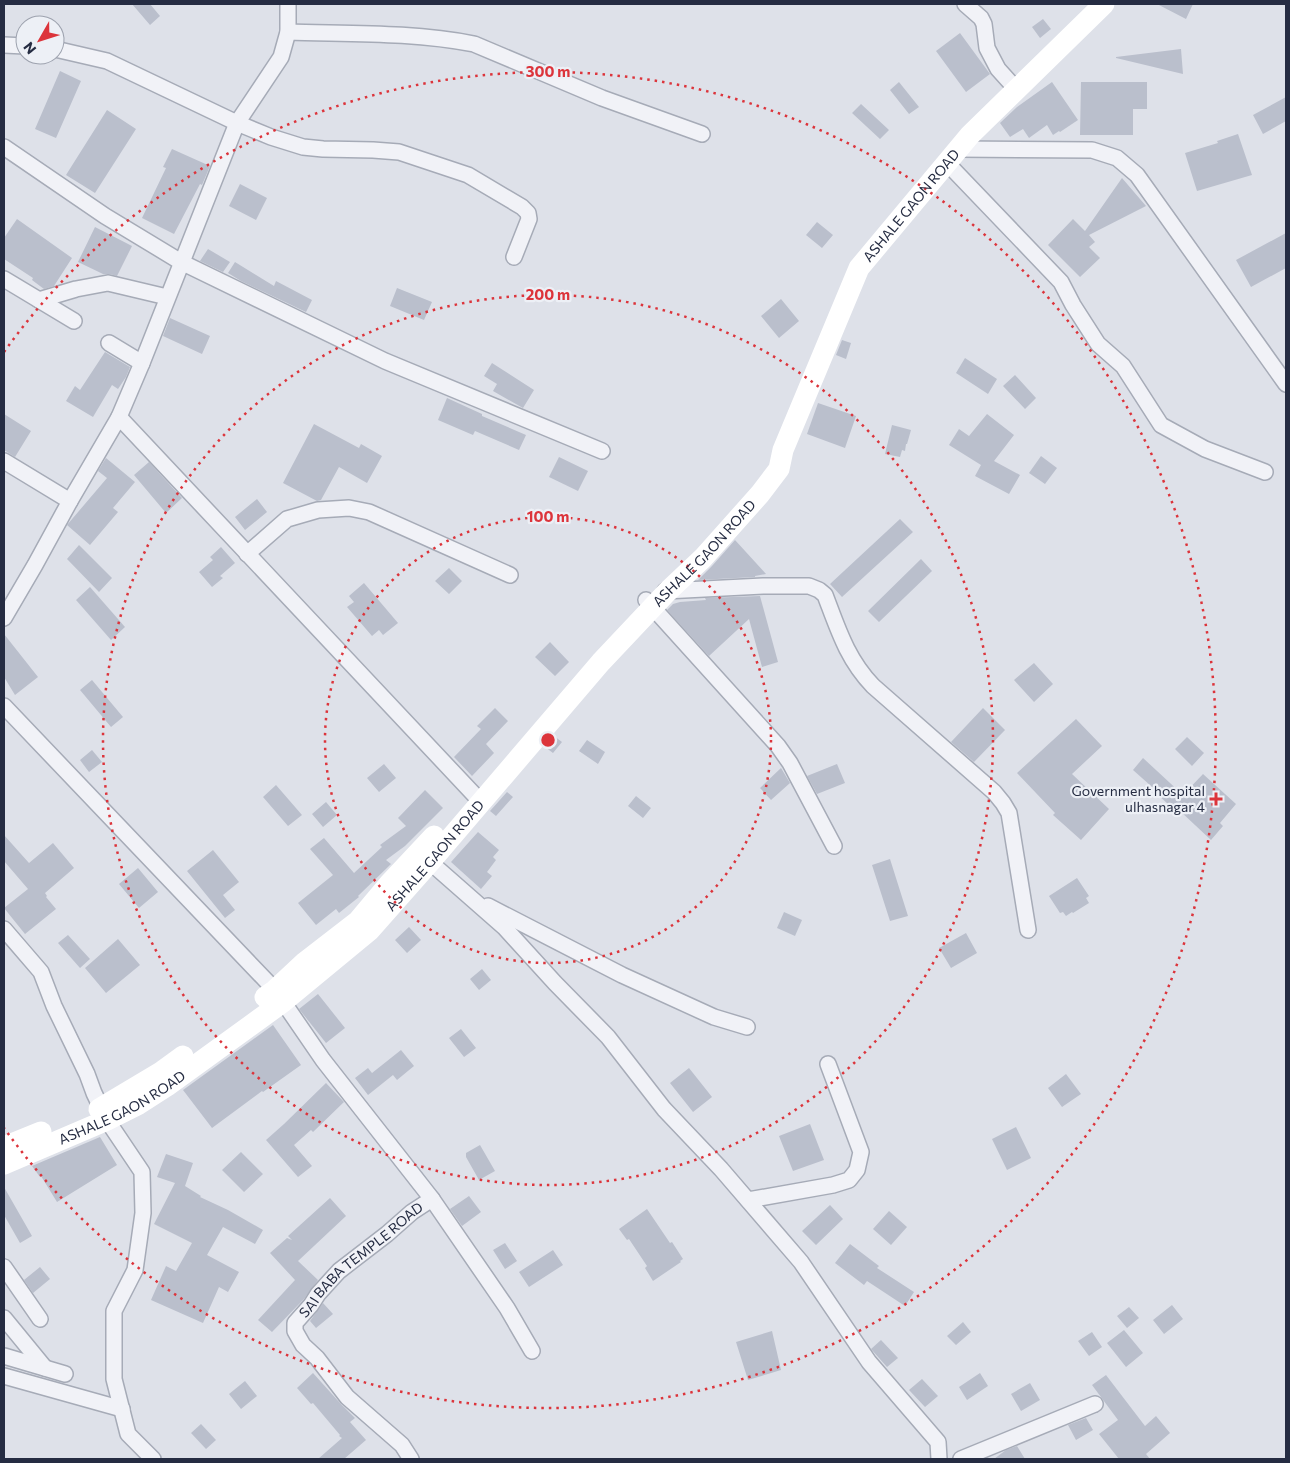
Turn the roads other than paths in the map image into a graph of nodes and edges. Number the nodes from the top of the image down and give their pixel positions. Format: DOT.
graph roads {
  1 [pos="288,4"];
  2 [pos="965,4"];
  3 [pos="1104,4"];
  4 [pos="288,32"];
  5 [pos="65,51"];
  6 [pos="1016,89"];
  7 [pos="237,123"];
  8 [pos="702,134"];
  9 [pos="4,147"];
  10 [pos="953,156"];
  11 [pos="514,257"];
  12 [pos="181,262"];
  13 [pos="4,278"];
  14 [pos="167,297"];
  15 [pos="39,300"];
  16 [pos="74,321"];
  17 [pos="109,343"];
  18 [pos="142,362"];
  19 [pos="1286,384"];
  20 [pos="118,417"];
  21 [pos="602,451"];
  22 [pos="4,461"];
  23 [pos="1265,472"];
  24 [pos="70,500"];
  25 [pos="247,554"];
  26 [pos="510,575"];
  27 [pos="656,597"];
  28 [pos="4,618"];
  29 [pos="4,706"];
  30 [pos="477,798"];
  31 [pos="834,846"];
  32 [pos="425,858"];
  33 [pos="467,894"];
  34 [pos="4,929"];
  35 [pos="1028,930"];
  36 [pos="279,996"];
  37 [pos="747,1027"];
  38 [pos="828,1064"];
  39 [pos="104,1114"];
  40 [pos="4,1147"];
  41 [pos="4,1164"];
  42 [pos="432,1198"];
  43 [pos="748,1200"];
  44 [pos="4,1267"];
  45 [pos="4,1318"];
  46 [pos="40,1319"];
  47 [pos="532,1352"];
  48 [pos="4,1356"];
  49 [pos="45,1368"];
  50 [pos="65,1374"];
  51 [pos="4,1376"];
  52 [pos="1095,1404"];
  53 [pos="122,1409"];
  54 [pos="154,1459"];
  55 [pos="411,1459"];
  56 [pos="939,1459"];
  57 [pos="961,1459"];
  1 -- 4 [label="street"];
  2 -- 6 [label="street"];
  3 -- 6 [label="street, ASHALE GAON ROAD"];
  4 -- 7 [label="street"];
  4 -- 8 [label="street"];
  5 -- 7 [label="street"];
  6 -- 10 [label="street, ASHALE GAON ROAD"];
  7 -- 11 [label="street"];
  7 -- 12 [label="street"];
  9 -- 12 [label="street"];
  10 -- 19 [label="street"];
  10 -- 23 [label="street"];
  10 -- 27 [label="street, ASHALE GAON ROAD"];
  12 -- 14 [label="street"];
  12 -- 21 [label="street"];
  13 -- 15 [label="street"];
  14 -- 15 [label="street"];
  14 -- 18 [label="street"];
  15 -- 16 [label="street"];
  17 -- 18 [label="street"];
  18 -- 20 [label="street"];
  20 -- 24 [label="street"];
  20 -- 25 [label="street"];
  22 -- 24 [label="street"];
  24 -- 28 [label="street"];
  25 -- 26 [label="street"];
  25 -- 30 [label="street"];
  27 -- 30 [label="street, ASHALE GAON ROAD"];
  27 -- 31 [label="street"];
  27 -- 35 [label="street"];
  29 -- 36 [label="street, SAI BABA TEMPLE ROAD"];
  30 -- 32 [label="street, ASHALE GAON ROAD"];
  32 -- 33 [label="street"];
  32 -- 36 [label="street, ASHALE GAON ROAD"];
  33 -- 37 [label="street"];
  33 -- 43 [label="street"];
  34 -- 39 [label="street"];
  36 -- 39 [label="street, ASHALE GAON ROAD"];
  36 -- 42 [label="street, SAI BABA TEMPLE ROAD"];
  38 -- 43 [label="street"];
  39 -- 40 [label="street, ASHALE GAON ROAD"];
  39 -- 41 [label="street, ASHALE GAON ROAD"];
  39 -- 53 [label="street"];
  42 -- 47 [label="street, SAI BABA TEMPLE ROAD"];
  42 -- 55 [label="street, SAI BABA TEMPLE ROAD"];
  43 -- 56 [label="street"];
  44 -- 46 [label="street"];
  45 -- 49 [label="street"];
  48 -- 49 [label="street"];
  49 -- 50 [label="street"];
  51 -- 53 [label="street"];
  52 -- 57 [label="street"];
  53 -- 54 [label="street"];
}
